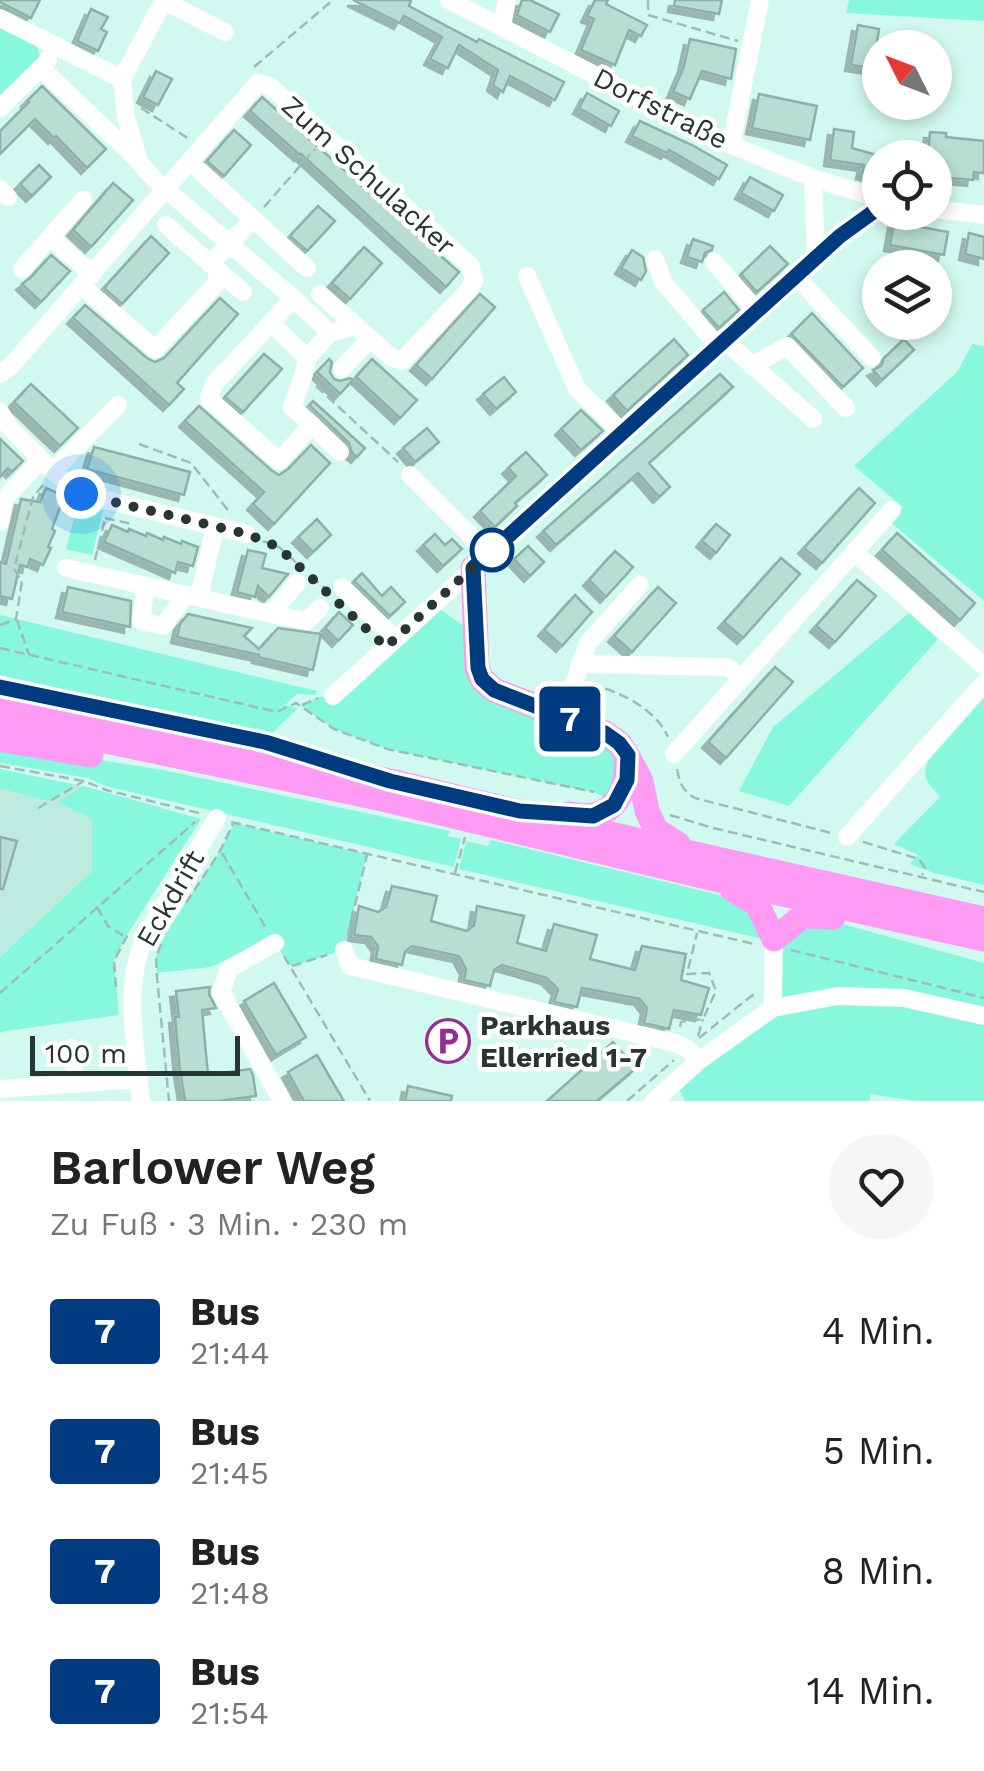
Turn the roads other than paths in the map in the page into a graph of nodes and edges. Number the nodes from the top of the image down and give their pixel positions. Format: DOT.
graph roads {
  1 [pos="164,0"];
  2 [pos="450,0"];
  3 [pos="507,0"];
  4 [pos="760,0"];
  5 [pos="0,18"];
  6 [pos="502,26"];
  7 [pos="225,32"];
  8 [pos="50,43"];
  9 [pos="41,68"];
  10 [pos="122,78"];
  11 [pos="0,108"];
  12 [pos="731,144"];
  13 [pos="140,162"];
  14 [pos="200,171"];
  15 [pos="813,178"];
  16 [pos="166,188"];
  17 [pos="862,193"];
  18 [pos="83,200"];
  19 [pos="952,210"];
  20 [pos="984,215"];
  21 [pos="862,219"];
  22 [pos="253,220"];
  23 [pos="166,225"];
  24 [pos="50,237"];
  25 [pos="230,244"];
  26 [pos="655,259"];
  27 [pos="816,259"];
  28 [pos="714,262"];
  29 [pos="214,268"];
  30 [pos="307,268"];
  31 [pos="22,269"];
  32 [pos="527,276"];
  33 [pos="796,276"];
  34 [pos="87,280"];
  35 [pos="242,292"];
  36 [pos="320,294"];
  37 [pos="294,298"];
  38 [pos="757,310"];
  39 [pos="272,323"];
  40 [pos="363,332"];
  41 [pos="330,333"];
  42 [pos="721,343"];
  43 [pos="872,358"];
  44 [pos="305,366"];
  45 [pos="752,366"];
  46 [pos="342,369"];
  47 [pos="0,374"];
  48 [pos="118,405"];
  49 [pos="846,408"];
  50 [pos="0,412"];
  51 [pos="813,420"];
  52 [pos="312,425"];
  53 [pos="622,432"];
  54 [pos="340,452"];
  55 [pos="49,468"];
  56 [pos="410,474"];
  57 [pos="2,497"];
  58 [pos="892,510"];
  59 [pos="0,522"];
  60 [pos="215,528"];
  61 [pos="247,534"];
  62 [pos="854,552"];
  63 [pos="481,561"];
  64 [pos="66,568"];
  65 [pos="297,583"];
  66 [pos="640,585"];
  67 [pos="146,586"];
  68 [pos="193,596"];
  69 [pos="271,614"];
  70 [pos="395,639"];
  71 [pos="984,666"];
  72 [pos="578,672"];
  73 [pos="741,677"];
  74 [pos="984,683"];
  75 [pos="0,688"];
  76 [pos="333,696"];
  77 [pos="0,701"];
  78 [pos="562,716"];
  79 [pos="0,719"];
  80 [pos="0,739"];
  81 [pos="674,754"];
  82 [pos="628,755"];
  83 [pos="386,790"];
  84 [pos="520,811"];
  85 [pos="225,820"];
  86 [pos="847,837"];
  87 [pos="690,853"];
  88 [pos="715,879"];
  89 [pos="984,918"];
  90 [pos="910,922"];
  91 [pos="984,939"];
  92 [pos="275,943"];
  93 [pos="774,943"];
  94 [pos="344,950"];
  95 [pos="773,1008"];
  96 [pos="984,1016"];
  97 [pos="72,1048"];
  98 [pos="687,1051"];
  99 [pos="139,1080"];
  100 [pos="76,1084"];
  101 [pos="0,1089"];
  102 [pos="141,1101"];
  103 [pos="282,1101"];
  104 [pos="654,1101"];
  1 -- 7 [label="street"];
  1 -- 10 [label="street"];
  2 -- 6 [label="street, Dorfstraße"];
  3 -- 6 [label="street"];
  4 -- 12 [label="street"];
  5 -- 8 [label="street"];
  6 -- 12 [label="street, Dorfstraße"];
  8 -- 9 [label="street"];
  8 -- 10 [label="street"];
  9 -- 11 [label="street"];
  9 -- 13 [label="street"];
  10 -- 13 [label="street"];
  12 -- 15 [label="street, Dorfstraße"];
  13 -- 16 [label="street"];
  14 -- 22 [label="street"];
  15 -- 17 [label="street, Dorfstraße"];
  15 -- 27 [label="street"];
  16 -- 25 [label="street"];
  16 -- 34 [label="street, Zum Schulacker"];
  16 -- 40 [label="street, Zum Schulacker"];
  18 -- 24 [label="street"];
  19 -- 20 [label="street"];
  21 -- 27 [label="street"];
  22 -- 25 [label="street"];
  22 -- 30 [label="street"];
  23 -- 29 [label="street"];
  24 -- 31 [label="street"];
  24 -- 34 [label="street"];
  25 -- 29 [label="street"];
  25 -- 37 [label="street"];
  26 -- 42 [label="street"];
  27 -- 33 [label="street"];
  28 -- 38 [label="street"];
  29 -- 34 [label="street"];
  29 -- 35 [label="street"];
  32 -- 53 [label="street"];
  33 -- 38 [label="street"];
  33 -- 43 [label="street"];
  34 -- 47 [label="street, Zum Schulacker"];
  36 -- 40 [label="street"];
  37 -- 39 [label="street"];
  37 -- 41 [label="street"];
  38 -- 42 [label="street"];
  39 -- 44 [label="street"];
  39 -- 52 [label="street"];
  40 -- 41 [label="street"];
  40 -- 46 [label="street"];
  41 -- 44 [label="street"];
  42 -- 45 [label="street"];
  42 -- 53 [label="street"];
  44 -- 52 [label="street"];
  45 -- 49 [label="street"];
  45 -- 51 [label="street"];
  48 -- 55 [label="street"];
  50 -- 55 [label="street"];
  52 -- 54 [label="street"];
  53 -- 63 [label="street"];
  55 -- 57 [label="street"];
  55 -- 60 [label="street"];
  56 -- 63 [label="street"];
  57 -- 59 [label="street"];
  58 -- 62 [label="street"];
  60 -- 61 [label="street"];
  60 -- 68 [label="street"];
  62 -- 71 [label="street"];
  62 -- 73 [label="street"];
  63 -- 70 [label="street"];
  63 -- 78 [label="highway"];
  64 -- 67 [label="street"];
  65 -- 69 [label="street"];
  66 -- 72 [label="street"];
  67 -- 68 [label="street"];
  67 -- 68 [label="street"];
  68 -- 69 [label="street"];
  69 -- 70 [label="street"];
  70 -- 76 [label="street"];
  72 -- 73 [label="street"];
  72 -- 78 [label="street"];
  73 -- 81 [label="street"];
  74 -- 86 [label="street"];
  75 -- 83 [label="highway"];
  77 -- 83 [label="highway"];
  78 -- 82 [label="highway"];
  79 -- 83 [label="highway"];
  80 -- 83 [label="highway"];
  82 -- 84 [label="highway"];
  82 -- 87 [label="highway"];
  83 -- 84 [label="highway"];
  83 -- 88 [label="highway"];
  84 -- 87 [label="highway"];
  85 -- 99 [label="street, Eckdrift"];
  87 -- 89 [label="highway"];
  88 -- 90 [label="highway"];
  88 -- 93 [label="highway"];
  90 -- 91 [label="highway"];
  90 -- 93 [label="highway"];
  92 -- 103 [label="street"];
  93 -- 95 [label="street"];
  94 -- 98 [label="street"];
  95 -- 96 [label="street"];
  95 -- 98 [label="street"];
  97 -- 100 [label="street"];
  98 -- 104 [label="street"];
  99 -- 100 [label="street"];
  99 -- 102 [label="street, Eckdrift"];
  100 -- 101 [label="street"];
}
